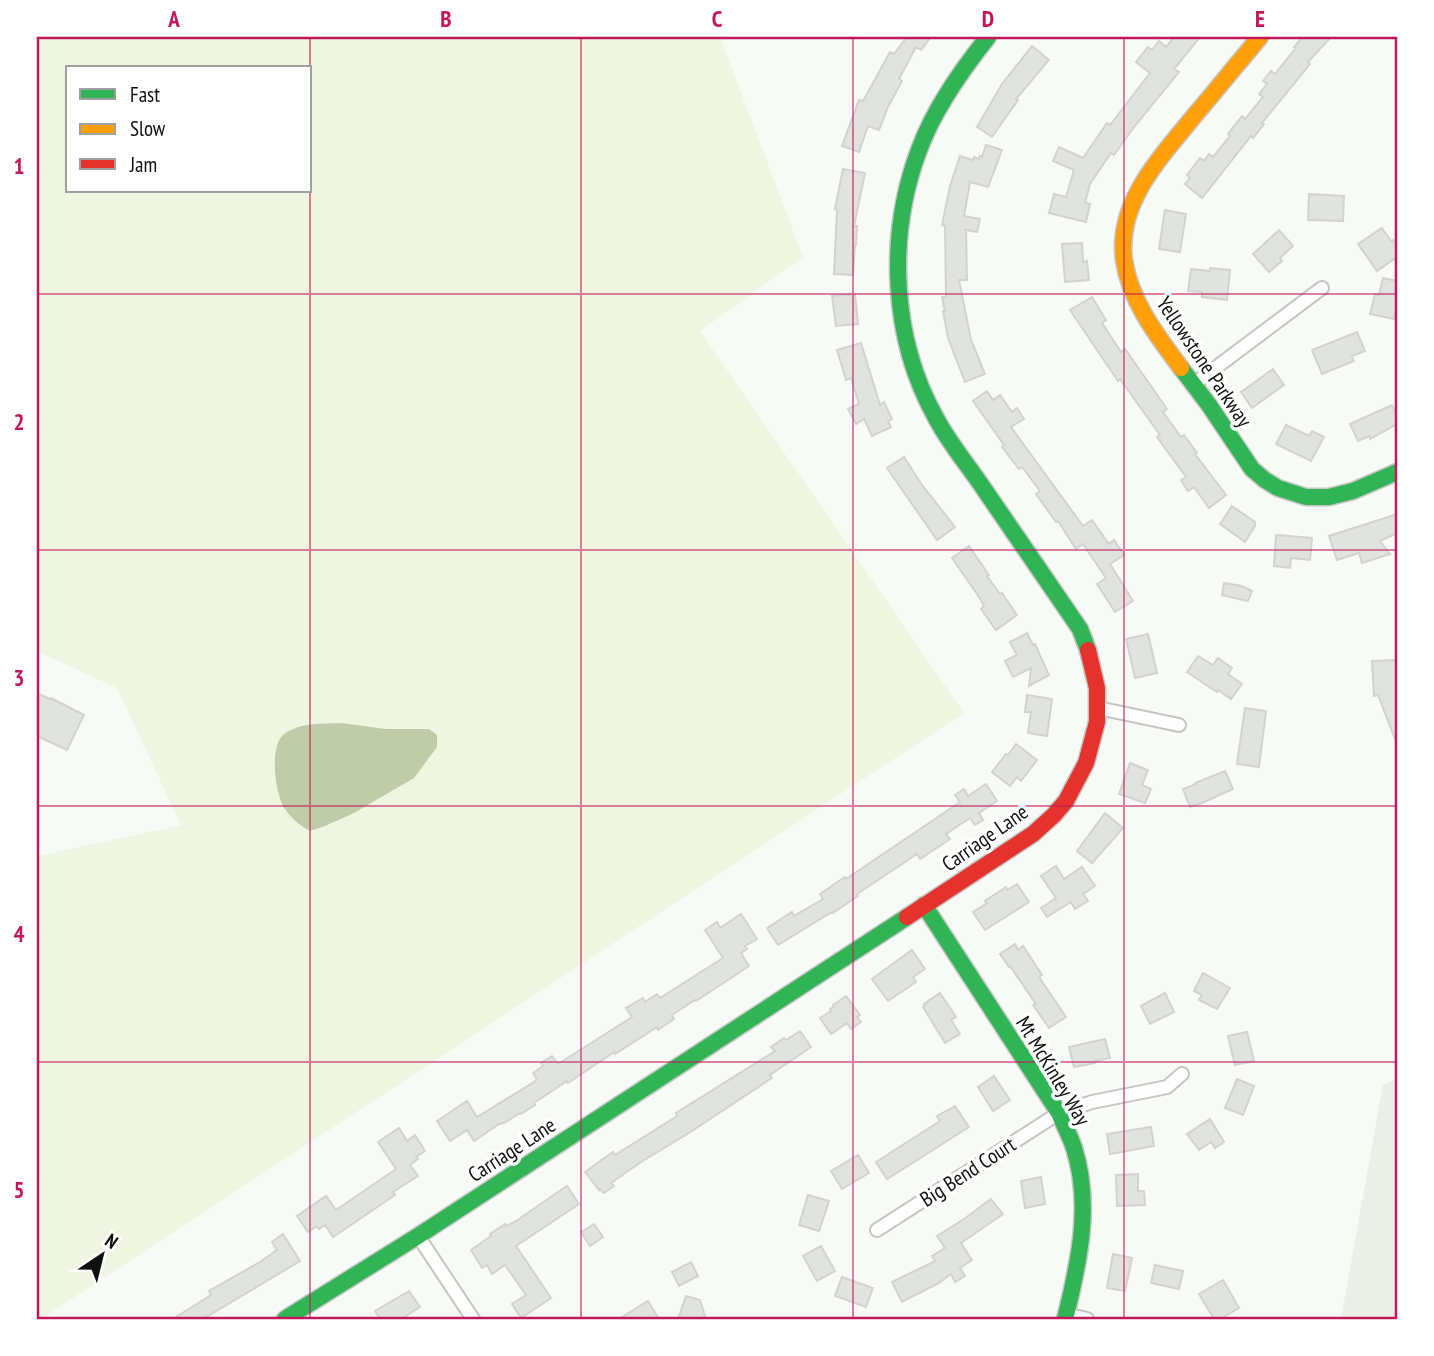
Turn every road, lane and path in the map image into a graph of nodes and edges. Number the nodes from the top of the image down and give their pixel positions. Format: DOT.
graph roads {
  1 [pos="988,37"];
  2 [pos="1259,37"];
  3 [pos="1322,288"];
  4 [pos="1194,384"];
  5 [pos="1397,472"];
  6 [pos="1098,708"];
  7 [pos="1179,724"];
  8 [pos="924,905"];
  9 [pos="1182,1074"];
  10 [pos="1059,1114"];
  11 [pos="877,1230"];
  12 [pos="418,1236"];
  13 [pos="1065,1317"];
  14 [pos="285,1319"];
  15 [pos="473,1319"];
  16 [pos="1087,1319"];
  1 -- 6 [label="street, Carriage Lane"];
  2 -- 4 [label="street, Yellowstone Parkway"];
  3 -- 4 [label="street"];
  4 -- 5 [label="street, Yellowstone Parkway"];
  6 -- 7 [label="street"];
  6 -- 8 [label="street, Carriage Lane"];
  8 -- 10 [label="street, Mt McKinley Way"];
  8 -- 12 [label="street, Carriage Lane"];
  9 -- 10 [label="street, Big Bend Court"];
  10 -- 11 [label="street, Big Bend Court"];
  10 -- 13 [label="street, Mt McKinley Way"];
  12 -- 14 [label="street, Carriage Lane"];
  12 -- 15 [label="street"];
  13 -- 16 [label="street"];
}
